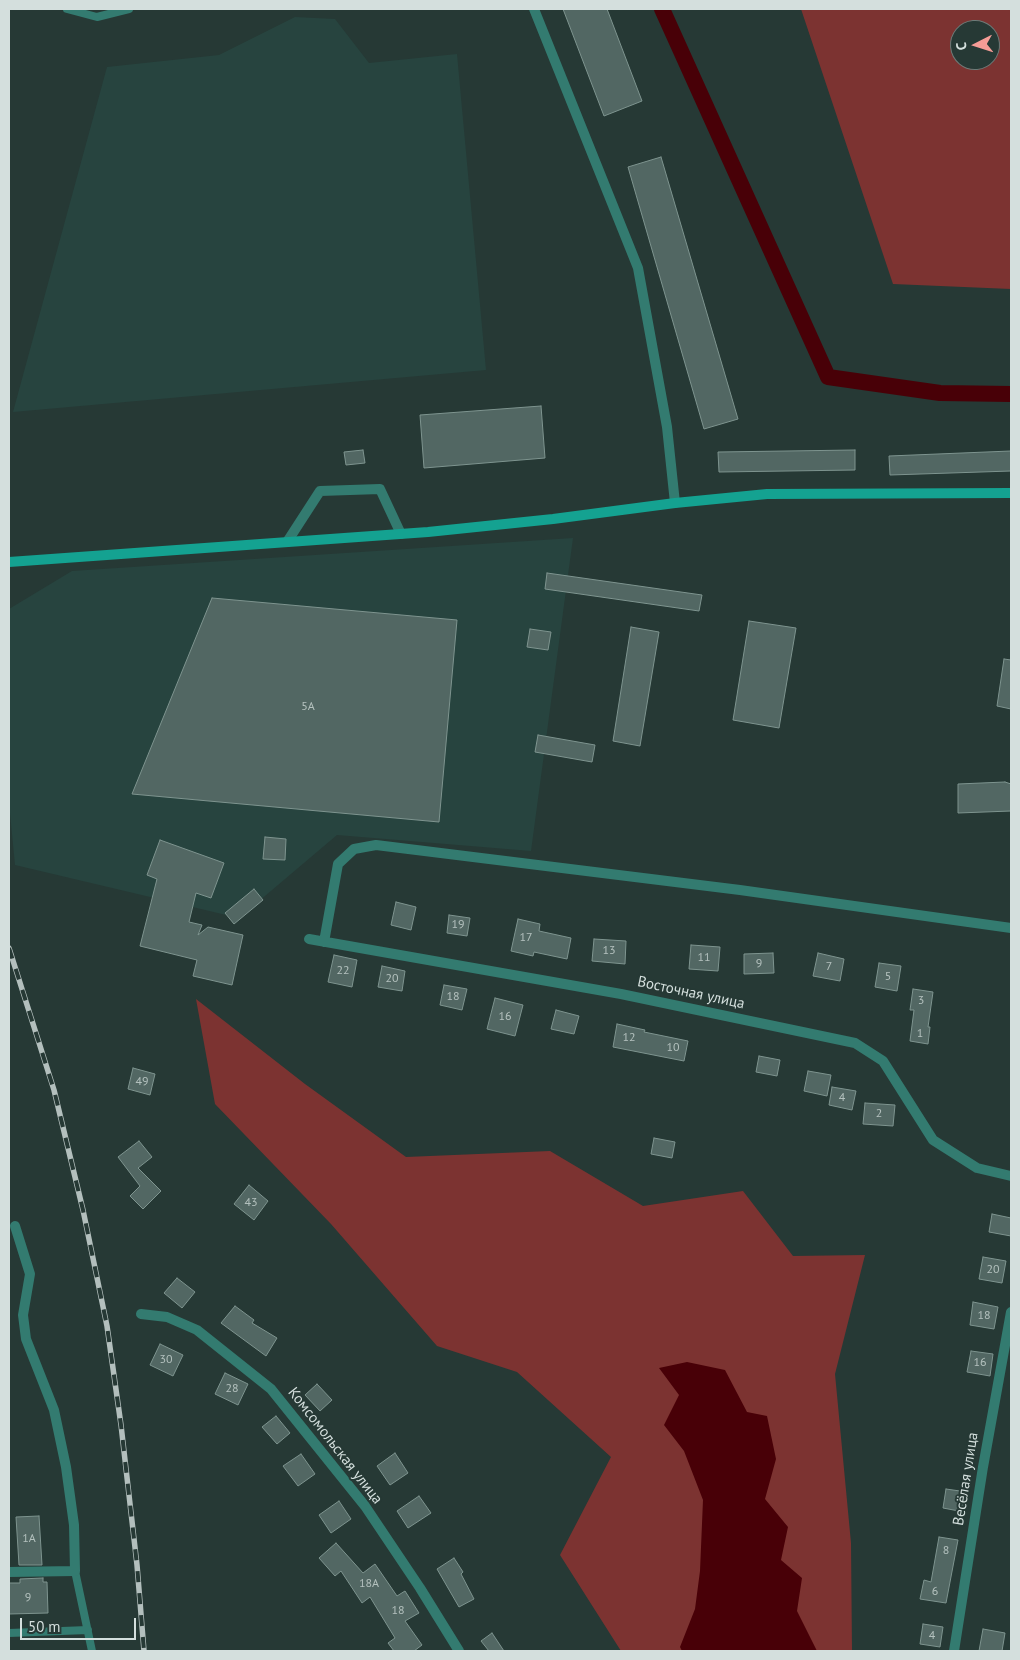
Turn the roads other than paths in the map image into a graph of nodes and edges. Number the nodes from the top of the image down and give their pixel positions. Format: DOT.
graph roads {
  1 [pos="67,9"];
  2 [pos="129,9"];
  3 [pos="534,9"];
  4 [pos="1011,493"];
  5 [pos="675,503"];
  6 [pos="401,534"];
  7 [pos="287,542"];
  8 [pos="9,562"];
  9 [pos="1011,928"];
  10 [pos="309,939"];
  11 [pos="324,942"];
  12 [pos="1011,1176"];
  13 [pos="15,1226"];
  14 [pos="1011,1312"];
  15 [pos="141,1314"];
  16 [pos="75,1571"];
  17 [pos="9,1572"];
  18 [pos="88,1630"];
  19 [pos="9,1633"];
  20 [pos="92,1651"];
  21 [pos="459,1651"];
  22 [pos="954,1651"];
  1 -- 2 [label="lane"];
  3 -- 5 [label="street"];
  4 -- 5 [label="main road"];
  5 -- 6 [label="main road"];
  6 -- 7 [label="main road"];
  6 -- 7 [label="street"];
  7 -- 8 [label="main road"];
  9 -- 11 [label="street"];
  10 -- 11 [label="street, Восточная улица"];
  11 -- 12 [label="street, Восточная улица"];
  13 -- 16 [label="street"];
  14 -- 22 [label="street, Весёлая улица"];
  15 -- 21 [label="street, Комсомольская улица"];
  16 -- 17 [label="street"];
  16 -- 18 [label="lane"];
  18 -- 19 [label="lane"];
  18 -- 20 [label="lane"];
}
